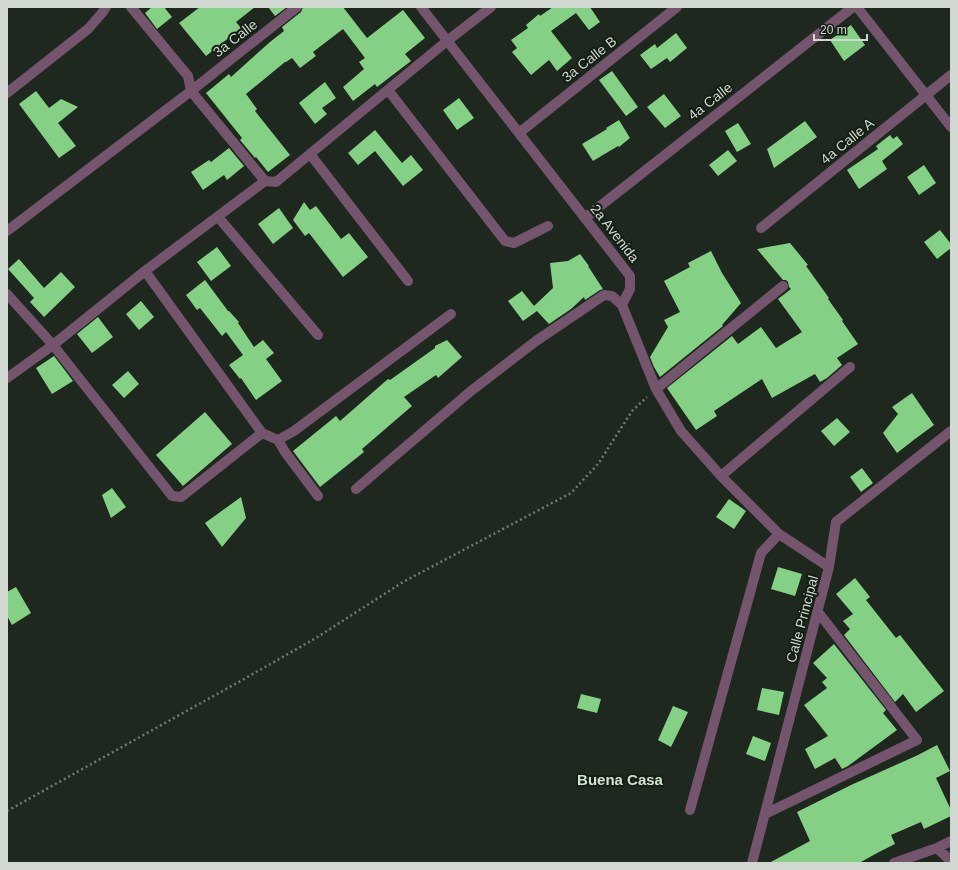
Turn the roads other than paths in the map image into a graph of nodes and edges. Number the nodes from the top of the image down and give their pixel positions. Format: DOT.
graph roads {
  1 [pos="106,7"];
  2 [pos="131,7"];
  3 [pos="297,7"];
  4 [pos="421,7"];
  5 [pos="491,7"];
  6 [pos="677,7"];
  7 [pos="853,7"];
  8 [pos="857,7"];
  9 [pos="447,41"];
  10 [pos="951,75"];
  11 [pos="388,90"];
  12 [pos="191,91"];
  13 [pos="7,93"];
  14 [pos="926,95"];
  15 [pos="951,126"];
  16 [pos="519,133"];
  17 [pos="310,154"];
  18 [pos="266,181"];
  19 [pos="218,217"];
  20 [pos="585,218"];
  21 [pos="548,226"];
  22 [pos="761,228"];
  23 [pos="7,231"];
  24 [pos="145,270"];
  25 [pos="408,281"];
  26 [pos="783,286"];
  27 [pos="7,294"];
  28 [pos="622,305"];
  29 [pos="451,314"];
  30 [pos="318,335"];
  31 [pos="53,345"];
  32 [pos="850,366"];
  33 [pos="7,378"];
  34 [pos="656,389"];
  35 [pos="951,431"];
  36 [pos="262,433"];
  37 [pos="278,440"];
  38 [pos="721,476"];
  39 [pos="356,489"];
  40 [pos="318,496"];
  41 [pos="779,534"];
  42 [pos="829,567"];
  43 [pos="818,612"];
  44 [pos="690,810"];
  45 [pos="765,814"];
  46 [pos="951,841"];
  47 [pos="937,848"];
  48 [pos="951,861"];
  49 [pos="752,863"];
  50 [pos="894,863"];
  1 -- 13 [label="street"];
  2 -- 12 [label="street"];
  3 -- 12 [label="street, 3a Calle"];
  4 -- 9 [label="street, 2a Avenida"];
  5 -- 9 [label="street"];
  6 -- 16 [label="street, 3a Calle B"];
  7 -- 20 [label="street, 4a Calle"];
  8 -- 14 [label="street"];
  9 -- 11 [label="street"];
  9 -- 16 [label="street, 2a Avenida"];
  10 -- 14 [label="street, 4a Calle A"];
  11 -- 17 [label="street"];
  11 -- 21 [label="street"];
  12 -- 18 [label="street"];
  12 -- 23 [label="street, 3a Calle"];
  14 -- 15 [label="street"];
  14 -- 22 [label="street, 4a Calle A"];
  16 -- 20 [label="street, 2a Avenida"];
  17 -- 18 [label="street"];
  17 -- 25 [label="street"];
  18 -- 19 [label="street"];
  19 -- 24 [label="street"];
  19 -- 30 [label="street"];
  20 -- 28 [label="street, 2a Avenida"];
  24 -- 31 [label="street"];
  24 -- 36 [label="street"];
  26 -- 34 [label="street"];
  27 -- 31 [label="street"];
  28 -- 34 [label="street"];
  28 -- 39 [label="street"];
  29 -- 37 [label="street"];
  31 -- 33 [label="street"];
  31 -- 36 [label="street"];
  32 -- 38 [label="street"];
  34 -- 38 [label="street"];
  35 -- 42 [label="street, Calle Principal"];
  36 -- 37 [label="street"];
  37 -- 40 [label="street"];
  38 -- 41 [label="street"];
  41 -- 42 [label="street"];
  41 -- 44 [label="street"];
  42 -- 43 [label="street, Calle Principal"];
  43 -- 45 [label="street, Calle Principal"];
  43 -- 45 [label="street"];
  45 -- 49 [label="street, Calle Principal"];
  46 -- 47 [label="street"];
  47 -- 48 [label="street"];
  47 -- 50 [label="street"];
}
